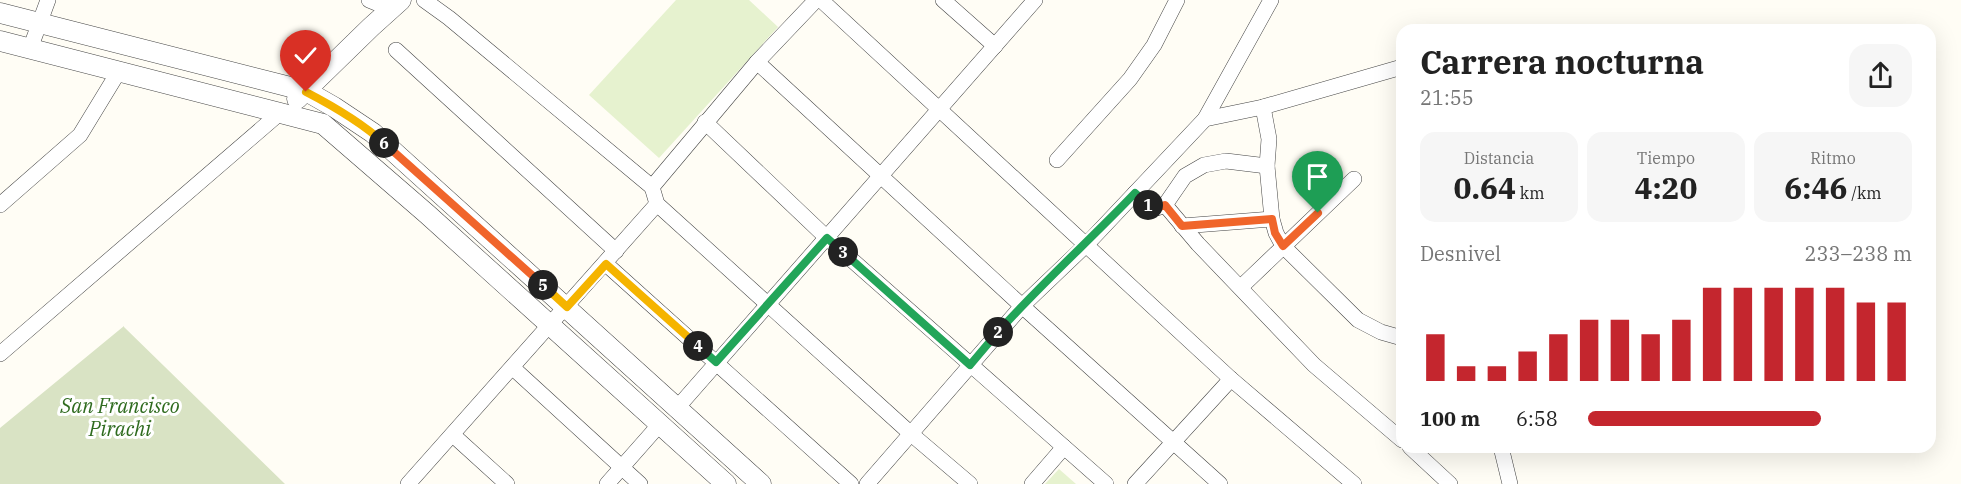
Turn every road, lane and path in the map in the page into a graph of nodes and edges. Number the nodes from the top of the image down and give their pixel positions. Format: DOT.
graph roads {
  1 [pos="48,0"];
  2 [pos="369,0"];
  3 [pos="424,0"];
  4 [pos="816,0"];
  5 [pos="821,0"];
  6 [pos="943,0"];
  7 [pos="1035,0"];
  8 [pos="1177,0"];
  9 [pos="1271,0"];
  10 [pos="396,4"];
  11 [pos="0,13"];
  12 [pos="40,23"];
  13 [pos="2,45"];
  14 [pos="995,46"];
  15 [pos="30,49"];
  16 [pos="396,50"];
  17 [pos="757,62"];
  18 [pos="1396,69"];
  19 [pos="119,70"];
  20 [pos="306,92"];
  21 [pos="1263,107"];
  22 [pos="939,110"];
  23 [pos="281,112"];
  24 [pos="1205,119"];
  25 [pos="705,122"];
  26 [pos="1057,160"];
  27 [pos="1267,166"];
  28 [pos="881,174"];
  29 [pos="1354,179"];
  30 [pos="651,187"];
  31 [pos="1135,193"];
  32 [pos="657,204"];
  33 [pos="1165,205"];
  34 [pos="0,206"];
  35 [pos="1272,219"];
  36 [pos="1182,226"];
  37 [pos="827,238"];
  38 [pos="1087,244"];
  39 [pos="1283,246"];
  40 [pos="616,251"];
  41 [pos="606,264"];
  42 [pos="1241,287"];
  43 [pos="767,304"];
  44 [pos="1022,306"];
  45 [pos="567,307"];
  46 [pos="551,325"];
  47 [pos="1396,336"];
  48 [pos="0,354"];
  49 [pos="716,362"];
  50 [pos="970,365"];
  51 [pos="513,368"];
  52 [pos="1231,379"];
  53 [pos="677,408"];
  54 [pos="660,424"];
  55 [pos="910,433"];
  56 [pos="453,435"];
  57 [pos="1396,435"];
  58 [pos="1172,442"];
  59 [pos="1064,447"];
  60 [pos="1416,453"];
  61 [pos="1502,453"];
  62 [pos="622,468"];
  63 [pos="408,484"];
  64 [pos="507,484"];
  65 [pos="607,484"];
  66 [pos="640,484"];
  67 [pos="726,484"];
  68 [pos="760,484"];
  69 [pos="851,484"];
  70 [pos="867,484"];
  71 [pos="970,484"];
  72 [pos="1032,484"];
  73 [pos="1106,484"];
  74 [pos="1135,484"];
  75 [pos="1220,484"];
  76 [pos="1354,484"];
  77 [pos="1450,484"];
  78 [pos="1510,484"];
  1 -- 12 [label="street"];
  2 -- 10 [label="street"];
  3 -- 30 [label="street"];
  4 -- 17 [label="street"];
  5 -- 22 [label="street"];
  6 -- 14 [label="street"];
  7 -- 14 [label="street"];
  8 -- 26 [label="street"];
  9 -- 24 [label="street"];
  10 -- 20 [label="street"];
  11 -- 12 [label="street"];
  12 -- 15 [label="street"];
  12 -- 20 [label="street"];
  13 -- 15 [label="street"];
  14 -- 22 [label="street"];
  15 -- 19 [label="street"];
  16 -- 40 [label="street"];
  17 -- 25 [label="street"];
  17 -- 28 [label="street"];
  18 -- 21 [label="street"];
  19 -- 23 [label="street"];
  19 -- 34 [label="street"];
  20 -- 23 [label="street"];
  20 -- 45 [label="street"];
  21 -- 24 [label="street"];
  21 -- 27 [label="street"];
  22 -- 28 [label="street"];
  22 -- 38 [label="street"];
  23 -- 46 [label="street"];
  23 -- 48 [label="street"];
  24 -- 31 [label="street"];
  25 -- 30 [label="street"];
  25 -- 37 [label="street"];
  27 -- 33 [label="street"];
  27 -- 35 [label="street"];
  28 -- 37 [label="street"];
  28 -- 44 [label="street"];
  29 -- 39 [label="street"];
  30 -- 32 [label="street"];
  31 -- 33 [label="street"];
  31 -- 38 [label="street"];
  32 -- 40 [label="street"];
  32 -- 43 [label="street"];
  33 -- 36 [label="street"];
  35 -- 36 [label="street"];
  35 -- 39 [label="street"];
  36 -- 42 [label="street"];
  37 -- 43 [label="street"];
  37 -- 50 [label="street"];
  38 -- 44 [label="street"];
  38 -- 52 [label="street"];
  39 -- 42 [label="street"];
  39 -- 47 [label="street"];
  40 -- 41 [label="street"];
  41 -- 45 [label="street"];
  41 -- 49 [label="street"];
  42 -- 57 [label="street"];
  43 -- 49 [label="street"];
  43 -- 55 [label="street"];
  44 -- 50 [label="street"];
  44 -- 58 [label="street"];
  45 -- 46 [label="street"];
  45 -- 53 [label="street"];
  46 -- 51 [label="street"];
  46 -- 54 [label="street"];
  49 -- 53 [label="street"];
  49 -- 69 [label="street"];
  50 -- 55 [label="street"];
  50 -- 59 [label="street"];
  51 -- 56 [label="street"];
  51 -- 62 [label="street"];
  52 -- 58 [label="street"];
  52 -- 76 [label="street"];
  53 -- 68 [label="street"];
  54 -- 62 [label="street"];
  54 -- 67 [label="street"];
  55 -- 70 [label="street"];
  55 -- 71 [label="street"];
  56 -- 63 [label="street"];
  56 -- 64 [label="street"];
  58 -- 74 [label="street"];
  58 -- 75 [label="street"];
  59 -- 72 [label="street"];
  59 -- 73 [label="street"];
  60 -- 77 [label="street"];
  61 -- 78 [label="street"];
  62 -- 65 [label="street"];
  62 -- 66 [label="street"];
}
